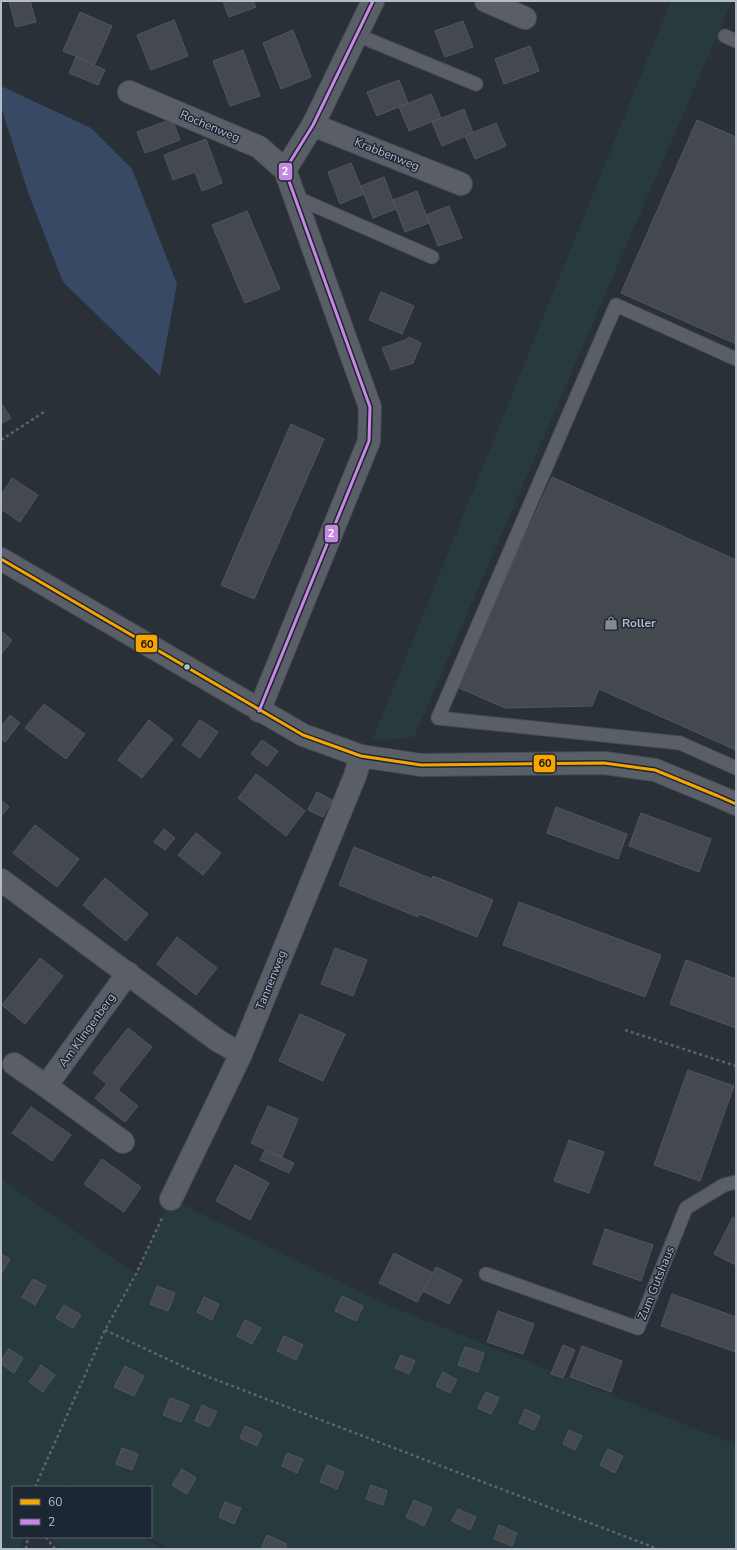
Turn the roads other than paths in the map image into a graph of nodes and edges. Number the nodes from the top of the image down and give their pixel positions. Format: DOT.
graph roads {
  1 [pos="486,1"];
  2 [pos="368,3"];
  3 [pos="525,18"];
  4 [pos="357,35"];
  5 [pos="476,84"];
  6 [pos="129,92"];
  7 [pos="313,125"];
  8 [pos="285,170"];
  9 [pos="461,184"];
  10 [pos="295,198"];
  11 [pos="432,257"];
  12 [pos="736,359"];
  13 [pos="1,559"];
  14 [pos="259,710"];
  15 [pos="361,756"];
  16 [pos="736,768"];
  17 [pos="736,804"];
  18 [pos="1,880"];
  19 [pos="128,973"];
  20 [pos="241,1054"];
  21 [pos="14,1064"];
  22 [pos="46,1086"];
  23 [pos="123,1142"];
  24 [pos="736,1182"];
  25 [pos="171,1199"];
  26 [pos="486,1274"];
  1 -- 3 [label="street"];
  2 -- 4 [label="street"];
  4 -- 5 [label="lane"];
  4 -- 7 [label="street"];
  6 -- 8 [label="street, Rochenweg"];
  7 -- 8 [label="street"];
  7 -- 9 [label="street, Krabbenweg"];
  8 -- 10 [label="street"];
  10 -- 11 [label="lane"];
  10 -- 14 [label="street"];
  12 -- 16 [label="lane"];
  13 -- 14 [label="street"];
  14 -- 15 [label="street"];
  15 -- 17 [label="street"];
  15 -- 20 [label="street, Tannenweg"];
  18 -- 19 [label="street"];
  19 -- 20 [label="street"];
  19 -- 22 [label="street, Am Klingenberg"];
  20 -- 25 [label="street, Tannenweg"];
  21 -- 22 [label="street"];
  22 -- 23 [label="street"];
  24 -- 26 [label="lane, Zum Gutshaus"];
}
